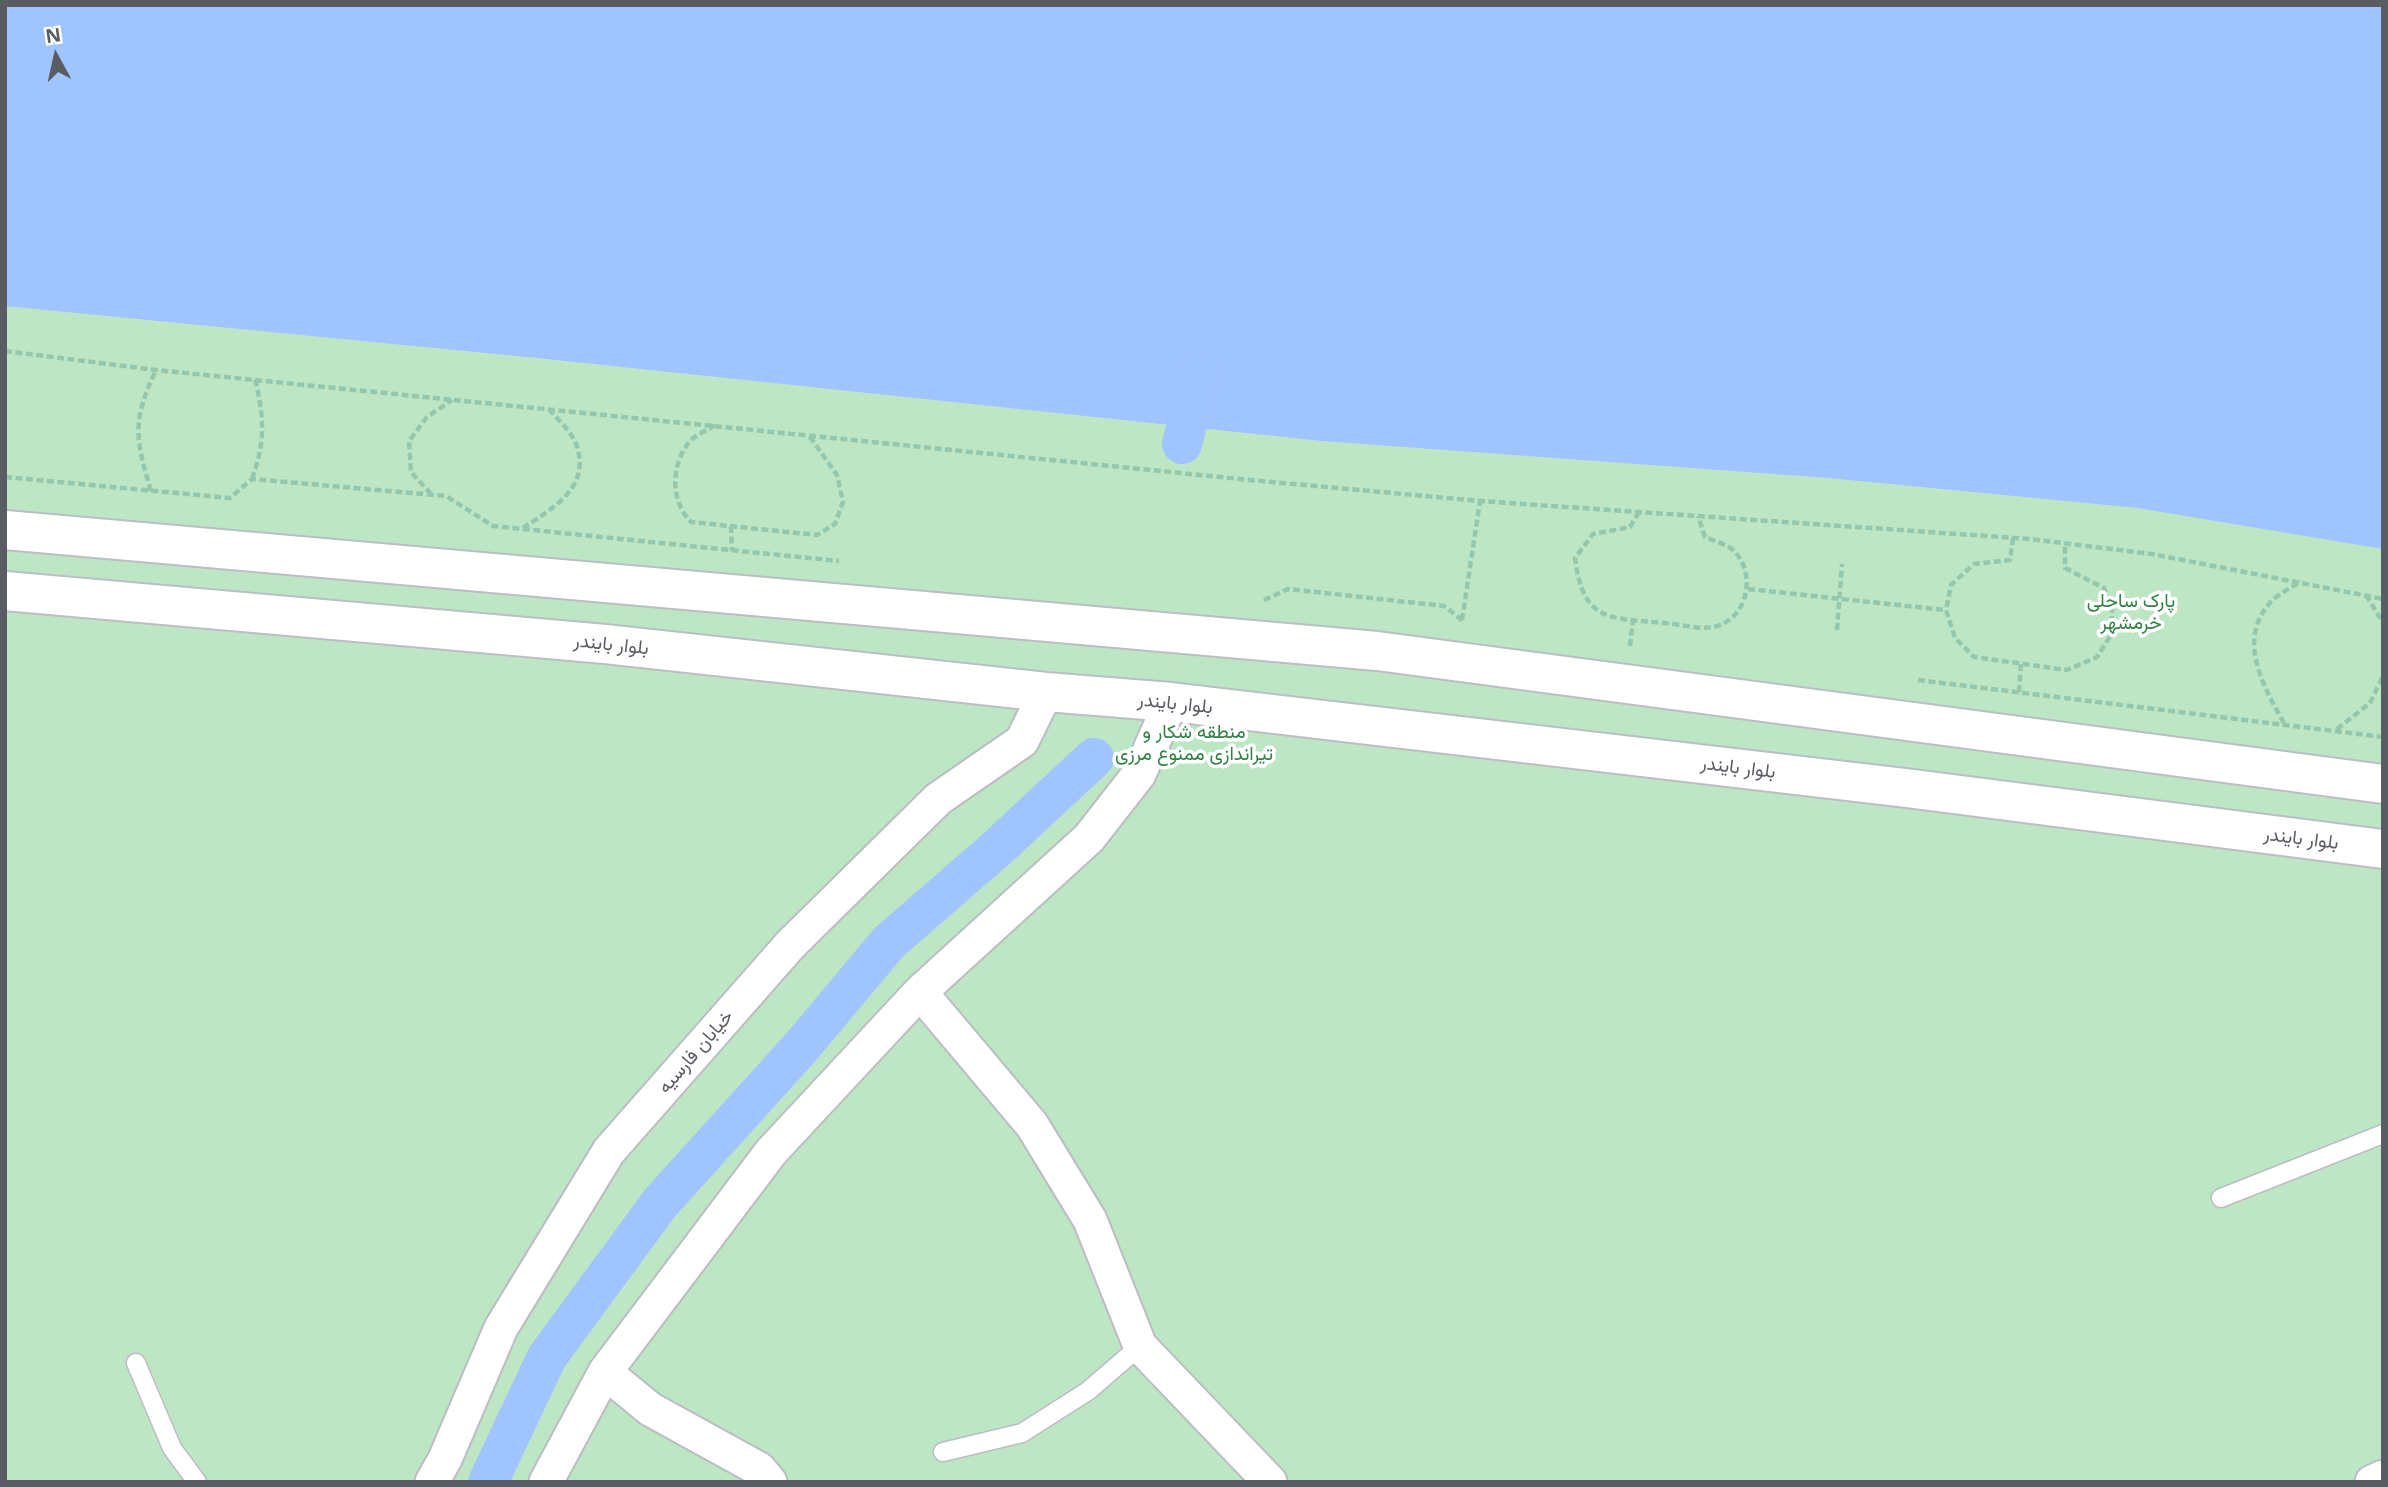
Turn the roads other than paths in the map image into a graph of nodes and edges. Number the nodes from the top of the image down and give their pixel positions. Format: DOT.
graph roads {
  1 [pos="5,530"];
  2 [pos="5,591"];
  3 [pos="1046,692"];
  4 [pos="1171,702"];
  5 [pos="2383,784"];
  6 [pos="2383,849"];
  7 [pos="920,992"];
  8 [pos="2383,1134"];
  9 [pos="2221,1198"];
  10 [pos="1140,1346"];
  11 [pos="136,1363"];
  12 [pos="605,1372"];
  13 [pos="943,1452"];
  14 [pos="2383,1477"];
  15 [pos="197,1482"];
  16 [pos="432,1482"];
  17 [pos="546,1482"];
  18 [pos="770,1482"];
  19 [pos="1270,1482"];
  20 [pos="2372,1482"];
  1 -- 5 [label="street"];
  2 -- 3 [label="street, بلوار بایندر"];
  3 -- 4 [label="street, بلوار بایندر"];
  3 -- 16 [label="street, خیابان فارسیه"];
  4 -- 6 [label="street, بلوار بایندر"];
  4 -- 7 [label="street"];
  7 -- 10 [label="street"];
  7 -- 12 [label="street"];
  8 -- 9 [label="lane"];
  10 -- 13 [label="lane"];
  10 -- 19 [label="street"];
  11 -- 15 [label="lane"];
  12 -- 17 [label="street"];
  12 -- 18 [label="street"];
  14 -- 20 [label="street"];
}
